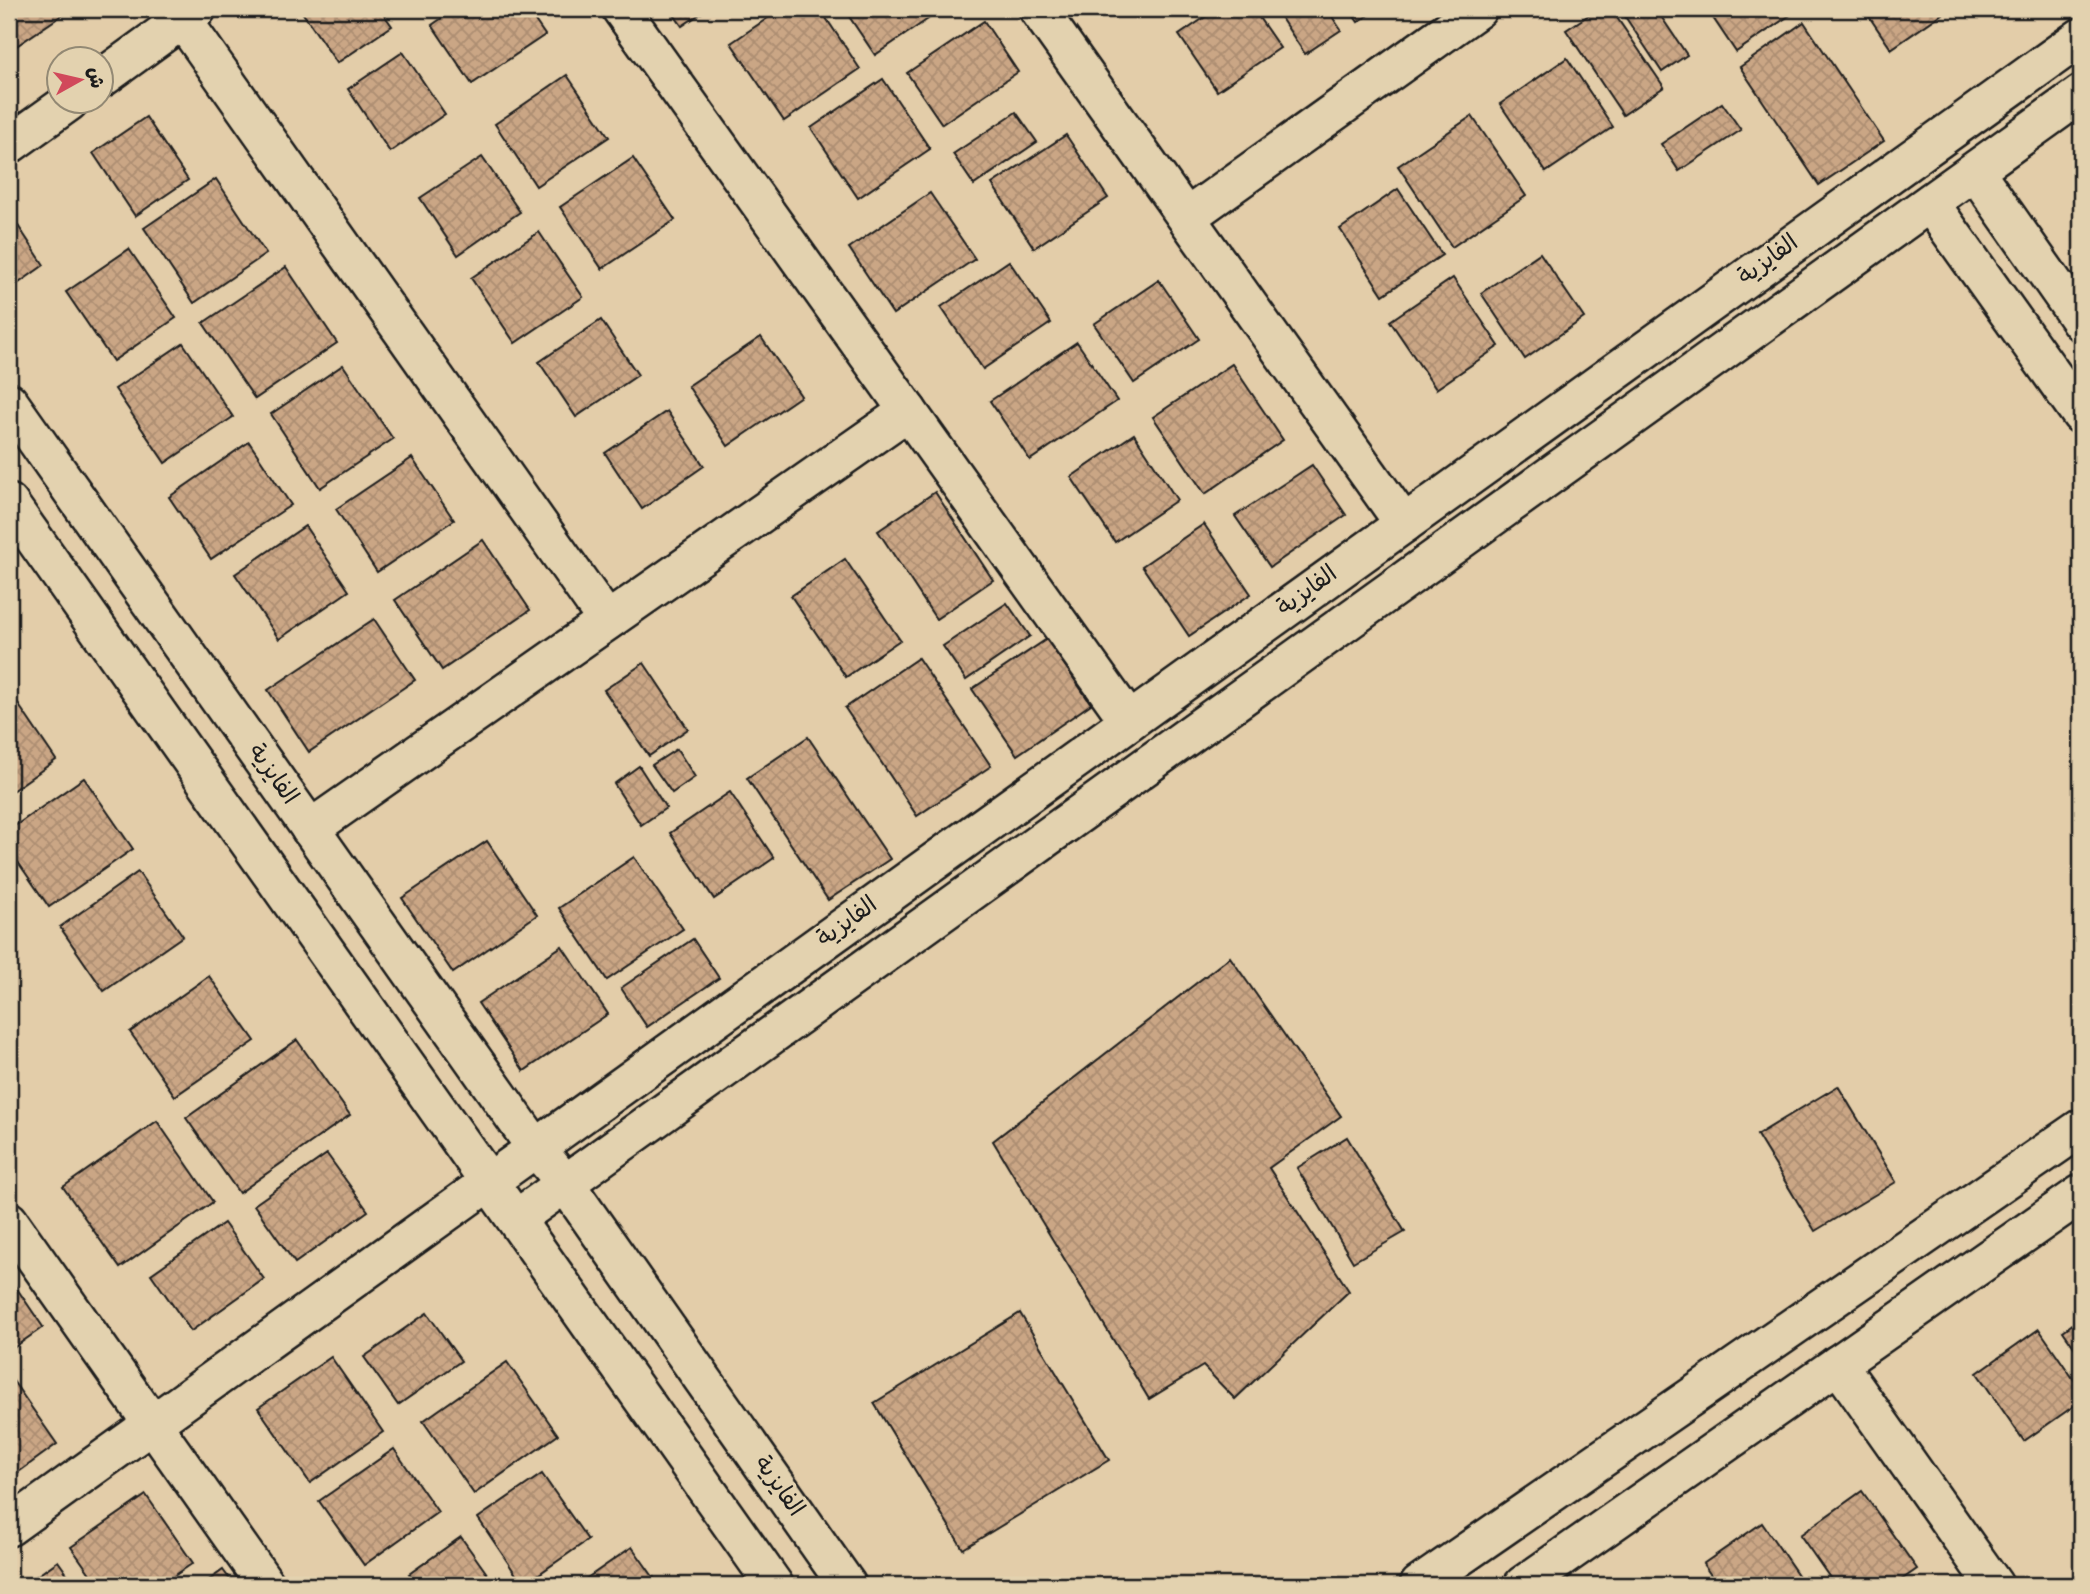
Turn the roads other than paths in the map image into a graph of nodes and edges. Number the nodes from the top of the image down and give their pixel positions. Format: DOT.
graph roads {
  1 [pos="621,9"];
  2 [pos="1038,9"];
  3 [pos="1478,9"];
  4 [pos="185,12"];
  5 [pos="2081,37"];
  6 [pos="116,67"];
  7 [pos="2081,94"];
  8 [pos="49,116"];
  9 [pos="9,145"];
  10 [pos="1975,171"];
  11 [pos="1930,203"];
  12 [pos="1186,217"];
  13 [pos="2081,322"];
  14 [pos="9,402"];
  15 [pos="908,411"];
  16 [pos="2081,415"];
  17 [pos="9,503"];
  18 [pos="1404,524"];
  19 [pos="607,621"];
  20 [pos="1129,721"];
  21 [pos="310,829"];
  22 [pos="2081,1128"];
  23 [pos="535,1147"];
  24 [pos="488,1181"];
  25 [pos="565,1183"];
  26 [pos="2081,1194"];
  27 [pos="516,1219"];
  28 [pos="9,1221"];
  29 [pos="1839,1364"];
  30 [pos="153,1425"];
  31 [pos="9,1527"];
  32 [pos="266,1585"];
  33 [pos="774,1585"];
  34 [pos="847,1585"];
  35 [pos="1419,1585"];
  36 [pos="1523,1585"];
  37 [pos="1994,1585"];
  1 -- 15 [label="street"];
  2 -- 12 [label="street"];
  3 -- 12 [label="street"];
  4 -- 6 [label="street"];
  4 -- 19 [label="street"];
  5 -- 18 [label="street, الفايزية"];
  7 -- 10 [label="street, الفايزية"];
  8 -- 9 [label="street"];
  10 -- 11 [label="street, الفايزية"];
  10 -- 13 [label="street"];
  11 -- 16 [label="street"];
  11 -- 25 [label="street, الفايزية"];
  12 -- 18 [label="street"];
  14 -- 21 [label="street, الفايزية"];
  15 -- 19 [label="street"];
  15 -- 20 [label="street"];
  17 -- 24 [label="street"];
  18 -- 20 [label="street, الفايزية"];
  19 -- 21 [label="street"];
  20 -- 23 [label="street, الفايزية"];
  21 -- 23 [label="street, الفايزية"];
  22 -- 35 [label="street"];
  23 -- 24 [label="street, الفايزية"];
  23 -- 25 [label="street, الفايزية"];
  24 -- 27 [label="street"];
  24 -- 30 [label="street, الفايزية"];
  25 -- 27 [label="street, الفايزية"];
  25 -- 34 [label="street, الفايزية"];
  26 -- 29 [label="street"];
  27 -- 33 [label="street"];
  28 -- 30 [label="street"];
  29 -- 36 [label="street"];
  29 -- 37 [label="street"];
  30 -- 31 [label="street, الفايزية"];
  30 -- 32 [label="street"];
}
